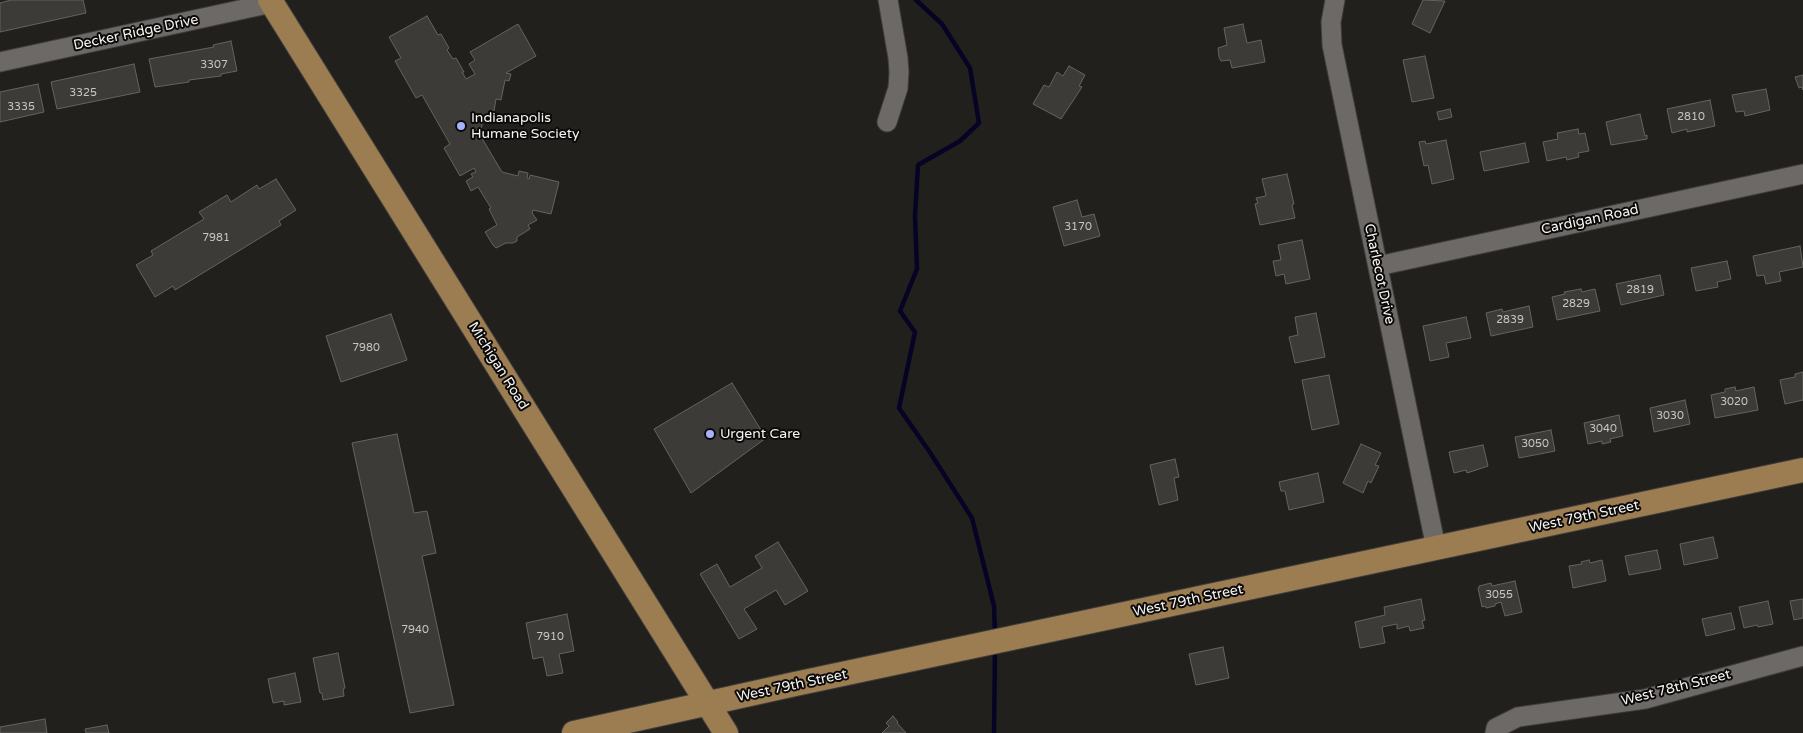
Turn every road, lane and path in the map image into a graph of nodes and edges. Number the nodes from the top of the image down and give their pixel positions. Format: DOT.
graph roads {
  1 [pos="888,0"];
  2 [pos="1335,0"];
  3 [pos="271,2"];
  4 [pos="0,62"];
  5 [pos="887,122"];
  6 [pos="1803,174"];
  7 [pos="1378,266"];
  8 [pos="1803,470"];
  9 [pos="1436,548"];
  10 [pos="1803,656"];
  11 [pos="708,704"];
  12 [pos="574,733"];
  13 [pos="726,733"];
  14 [pos="1495,733"];
  1 -- 5 [label="street"];
  2 -- 7 [label="street, Charlecot Drive"];
  3 -- 4 [label="street, Decker Ridge Drive"];
  3 -- 11 [label="main road, Michigan Road"];
  6 -- 7 [label="street, Cardigan Road"];
  7 -- 9 [label="street, Charlecot Drive"];
  8 -- 9 [label="main road, West 79th Street"];
  9 -- 11 [label="main road, West 79th Street"];
  10 -- 14 [label="street, West 78th Street"];
  11 -- 12 [label="main road, West 79th Street"];
  11 -- 13 [label="main road, Michigan Road"];
}
